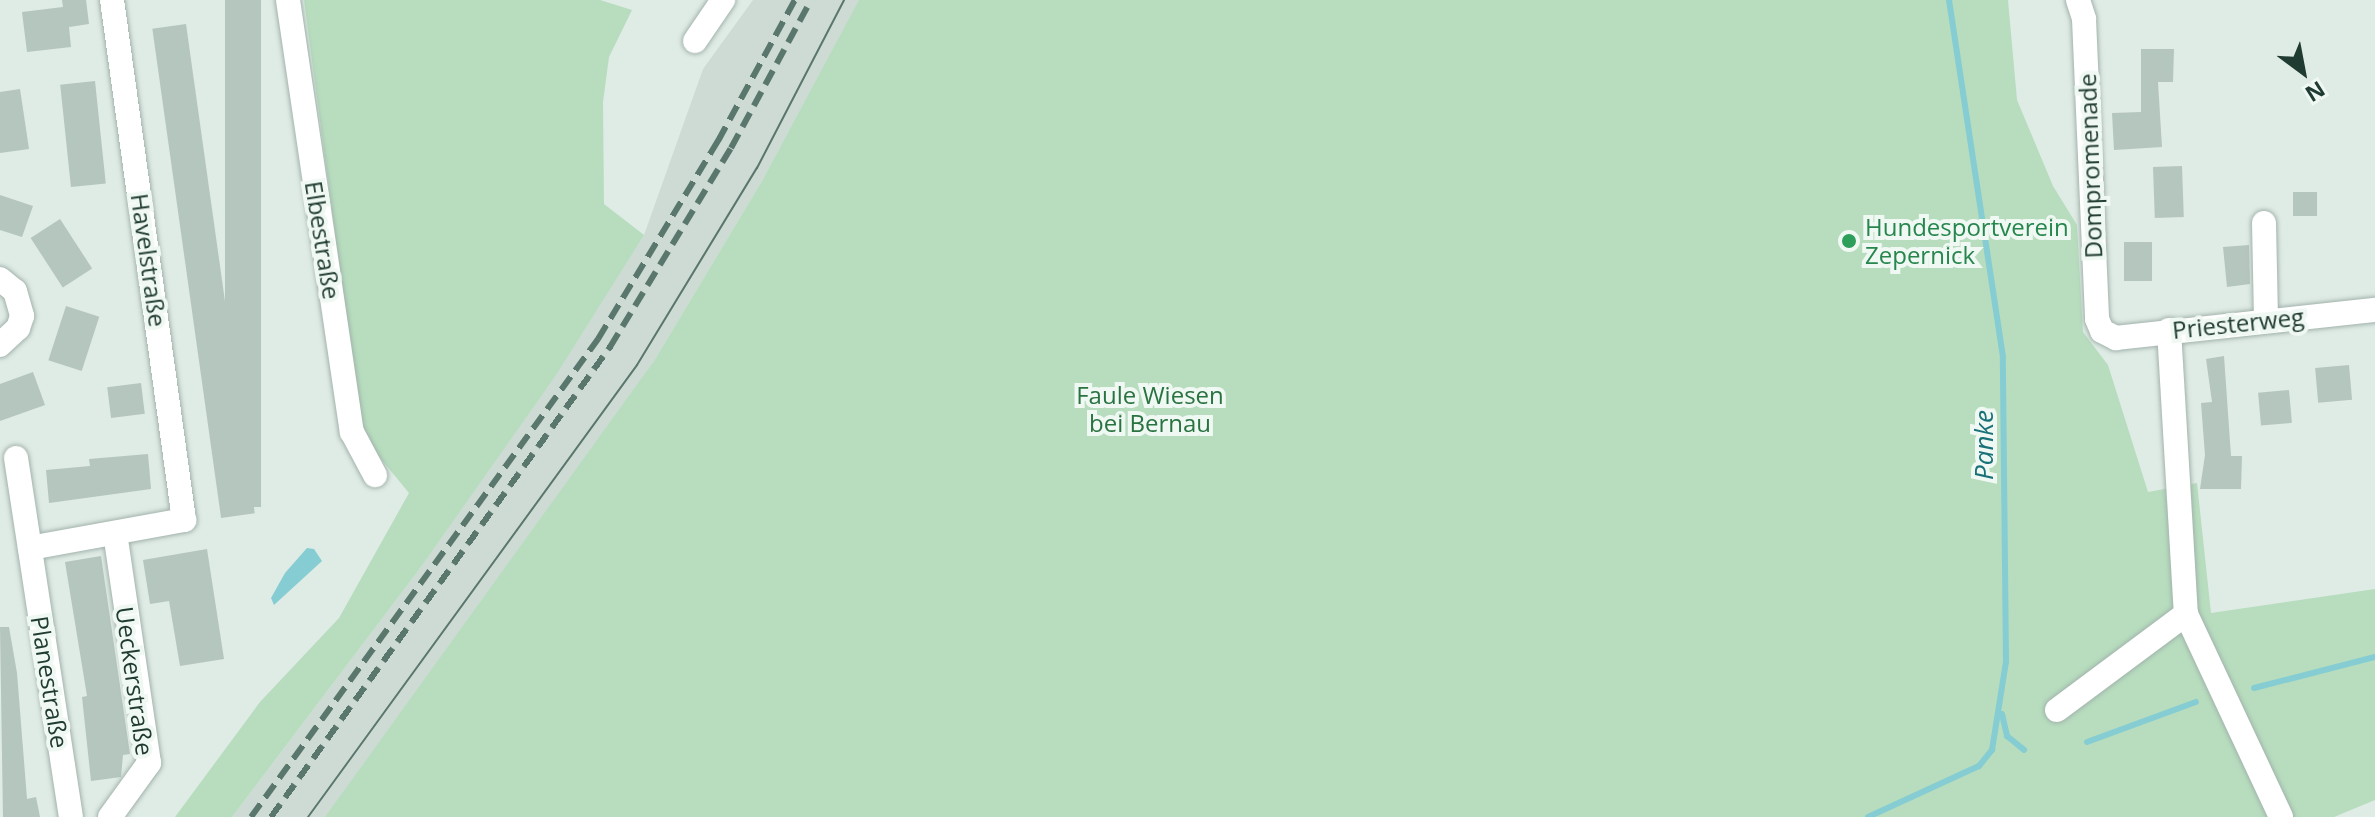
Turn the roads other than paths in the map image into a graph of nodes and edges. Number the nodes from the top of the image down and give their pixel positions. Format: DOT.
graph roads {
  1 [pos="112,0"];
  2 [pos="288,0"];
  3 [pos="723,0"];
  4 [pos="2078,0"];
  5 [pos="695,41"];
  6 [pos="2264,223"];
  7 [pos="0,279"];
  8 [pos="2375,310"];
  9 [pos="2266,319"];
  10 [pos="2169,330"];
  11 [pos="2102,331"];
  12 [pos="0,345"];
  13 [pos="16,458"];
  14 [pos="375,475"];
  15 [pos="115,533"];
  16 [pos="30,548"];
  17 [pos="2186,614"];
  18 [pos="2057,710"];
  19 [pos="71,817"];
  20 [pos="110,817"];
  21 [pos="2281,817"];
  1 -- 15 [label="street, Havelstraße"];
  2 -- 14 [label="street, Elbestraße"];
  3 -- 5 [label="street"];
  4 -- 11 [label="street, Dompromenade"];
  6 -- 9 [label="street"];
  7 -- 12 [label="street"];
  8 -- 9 [label="street, Priesterweg"];
  9 -- 10 [label="street, Priesterweg"];
  10 -- 11 [label="street, Priesterweg"];
  10 -- 17 [label="street"];
  13 -- 16 [label="street, Planestraße"];
  15 -- 16 [label="street"];
  15 -- 20 [label="street, Ueckerstraße"];
  16 -- 19 [label="street, Planestraße"];
  17 -- 18 [label="street"];
  17 -- 21 [label="street"];
}
